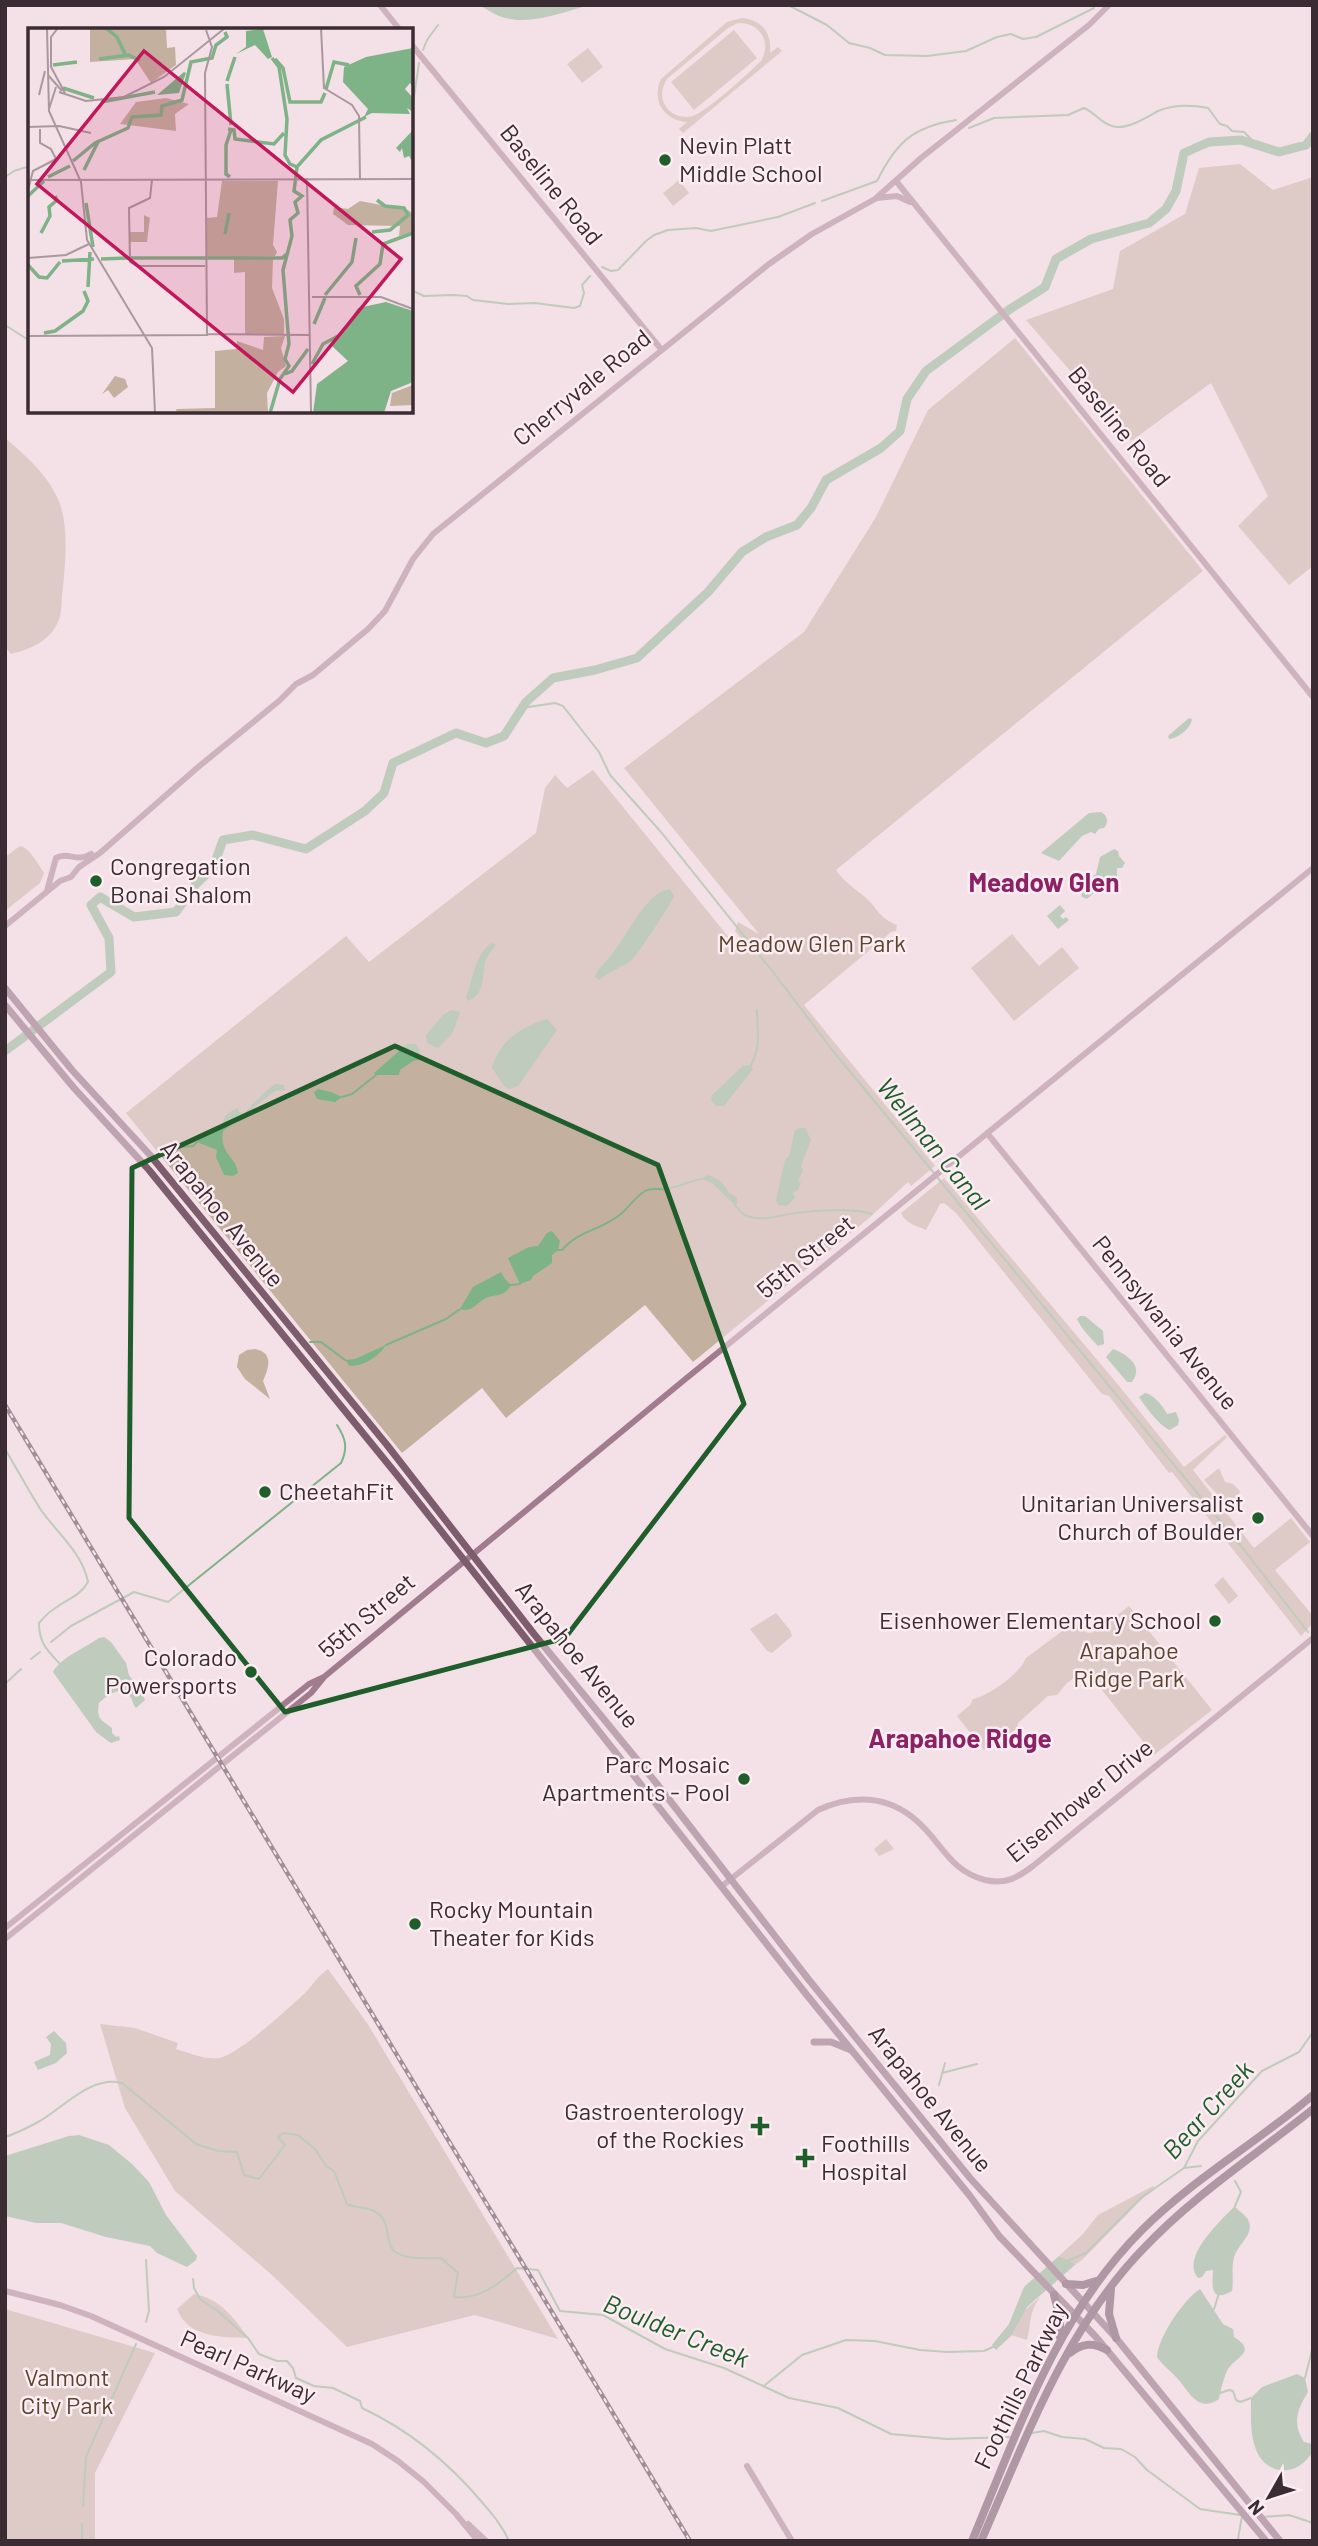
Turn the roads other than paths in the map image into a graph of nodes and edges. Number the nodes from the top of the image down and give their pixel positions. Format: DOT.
graph roads {
  1 [pos="380,5"];
  2 [pos="1109,5"];
  3 [pos="398,28"];
  4 [pos="413,46"];
  5 [pos="896,181"];
  6 [pos="875,199"];
  7 [pos="917,207"];
  8 [pos="678,336"];
  9 [pos="651,337"];
  10 [pos="661,349"];
  11 [pos="1313,697"];
  12 [pos="116,837"];
  13 [pos="71,857"];
  14 [pos="1313,868"];
  15 [pos="76,870"];
  16 [pos="53,871"];
  17 [pos="63,879"];
  18 [pos="46,893"];
  19 [pos="5,926"];
  20 [pos="5,988"];
  21 [pos="5,1004"];
  22 [pos="987,1133"];
  23 [pos="1313,1536"];
  24 [pos="471,1554"];
  25 [pos="463,1561"];
  26 [pos="1313,1638"];
  27 [pos="324,1677"];
  28 [pos="731,1880"];
  29 [pos="722,1886"];
  30 [pos="5,1928"];
  31 [pos="5,1939"];
  32 [pos="814,2042"];
  33 [pos="851,2050"];
  34 [pos="1313,2095"];
  35 [pos="1313,2109"];
  36 [pos="1098,2280"];
  37 [pos="1066,2284"];
  38 [pos="1112,2284"];
  39 [pos="5,2291"];
  40 [pos="1054,2295"];
  41 [pos="1083,2302"];
  42 [pos="1092,2312"];
  43 [pos="1075,2315"];
  44 [pos="1084,2324"];
  45 [pos="1116,2338"];
  46 [pos="1059,2343"];
  47 [pos="1107,2350"];
  48 [pos="1067,2354"];
  49 [pos="747,2466"];
  50 [pos="456,2514"];
  51 [pos="478,2541"];
  52 [pos="486,2541"];
  53 [pos="792,2541"];
  54 [pos="972,2541"];
  55 [pos="981,2541"];
  56 [pos="1266,2541"];
  57 [pos="1280,2541"];
  1 -- 3 [label="street"];
  2 -- 5 [label="street, Cherryvale Road"];
  4 -- 9 [label="street, Baseline Road"];
  5 -- 6 [label="street, Cherryvale Road"];
  5 -- 7 [label="street, Baseline Road"];
  6 -- 7 [label="street"];
  6 -- 8 [label="street, Cherryvale Road"];
  7 -- 11 [label="street, Baseline Road"];
  8 -- 9 [label="street"];
  8 -- 10 [label="street, Cherryvale Road"];
  9 -- 10 [label="street, Baseline Road"];
  10 -- 12 [label="street, Cherryvale Road"];
  12 -- 13 [label="street, Cherryvale Road"];
  12 -- 15 [label="street, Cherryvale Road"];
  13 -- 15 [label="street"];
  13 -- 16 [label="street"];
  14 -- 22 [label="street, 55th Street"];
  15 -- 17 [label="street"];
  16 -- 17 [label="street"];
  16 -- 18 [label="street"];
  17 -- 18 [label="street"];
  18 -- 19 [label="street"];
  20 -- 24 [label="main road, Arapahoe Avenue"];
  21 -- 25 [label="main road, Arapahoe Avenue"];
  22 -- 23 [label="street, Pennsylvania Avenue"];
  22 -- 24 [label="street, 55th Street"];
  24 -- 25 [label="street, 55th Street"];
  24 -- 28 [label="main road, Arapahoe Avenue"];
  25 -- 27 [label="street, 55th Street"];
  25 -- 29 [label="main road, Arapahoe Avenue"];
  26 -- 28 [label="street, Eisenhower Drive"];
  27 -- 30 [label="street, 55th Street"];
  27 -- 31 [label="street, 55th Street"];
  28 -- 29 [label="street, Eisenhower Drive"];
  28 -- 37 [label="main road, Arapahoe Avenue"];
  29 -- 33 [label="main road, Arapahoe Avenue"];
  32 -- 33 [label="main road"];
  33 -- 40 [label="main road, Arapahoe Avenue"];
  34 -- 36 [label="highway, Foothills Parkway"];
  35 -- 38 [label="highway, Foothills Parkway"];
  36 -- 37 [label="highway"];
  36 -- 41 [label="highway, Foothills Parkway"];
  37 -- 41 [label="main road, Arapahoe Avenue"];
  38 -- 42 [label="highway, Foothills Parkway"];
  38 -- 45 [label="highway"];
  39 -- 50 [label="street, Pearl Parkway"];
  40 -- 43 [label="main road, Arapahoe Avenue"];
  40 -- 46 [label="highway"];
  41 -- 42 [label="main road, Arapahoe Avenue"];
  41 -- 43 [label="highway, Foothills Parkway"];
  42 -- 44 [label="highway, Foothills Parkway"];
  42 -- 45 [label="main road, Arapahoe Avenue"];
  43 -- 44 [label="main road, Arapahoe Avenue"];
  43 -- 46 [label="highway, Foothills Parkway"];
  44 -- 47 [label="main road, Arapahoe Avenue"];
  44 -- 48 [label="highway, Foothills Parkway"];
  45 -- 57 [label="main road, Arapahoe Avenue"];
  46 -- 54 [label="highway, Foothills Parkway"];
  47 -- 48 [label="highway"];
  47 -- 56 [label="main road, Arapahoe Avenue"];
  48 -- 55 [label="highway, Foothills Parkway"];
  49 -- 53 [label="street"];
  50 -- 51 [label="street, Pearl Parkway"];
  50 -- 52 [label="street, Pearl Parkway"];
}
